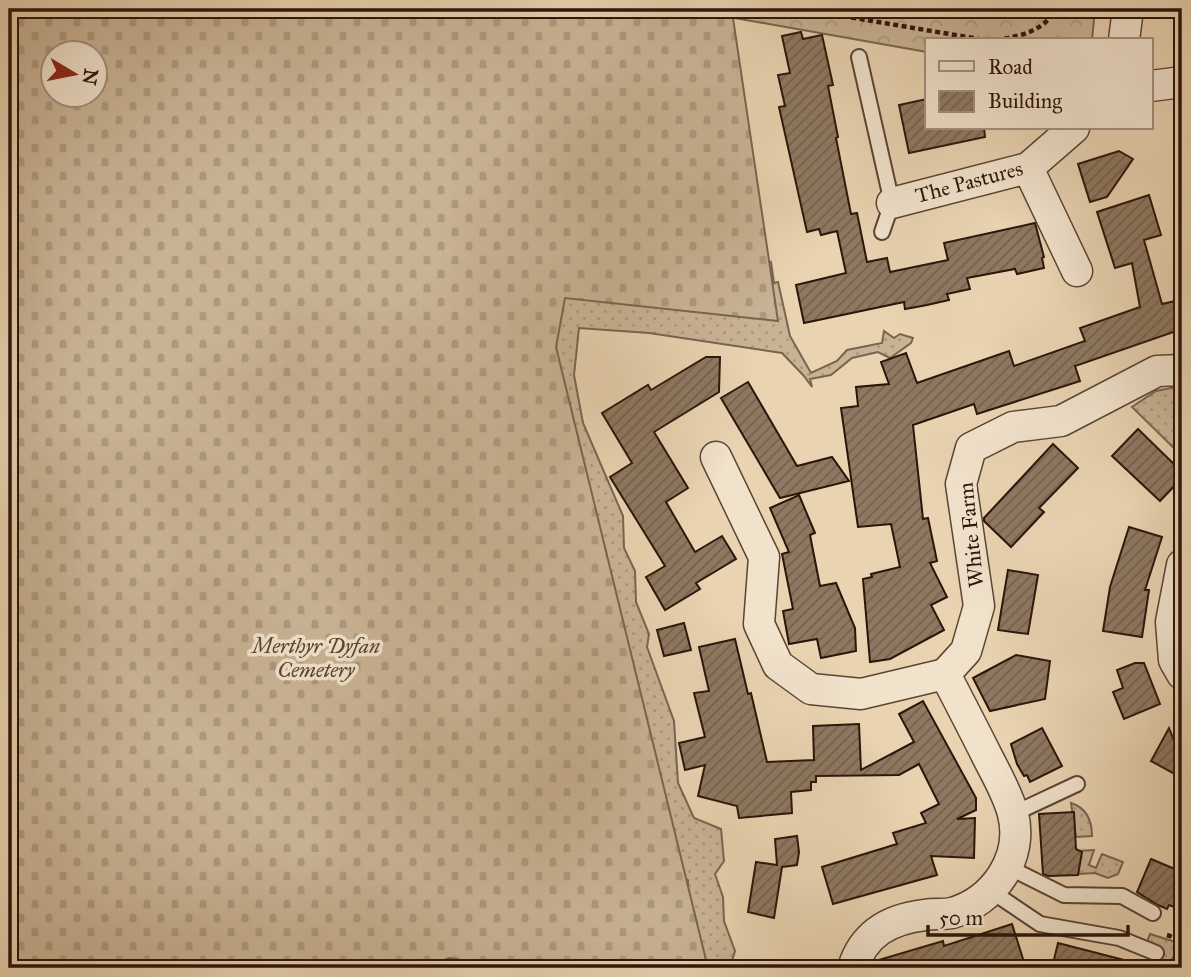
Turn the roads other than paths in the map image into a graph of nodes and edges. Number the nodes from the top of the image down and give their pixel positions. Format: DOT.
graph roads {
  1 [pos="1128,9"];
  2 [pos="1124,38"];
  3 [pos="859,57"];
  4 [pos="1182,82"];
  5 [pos="1152,86"];
  6 [pos="1072,130"];
  7 [pos="1028,168"];
  8 [pos="892,203"];
  9 [pos="883,232"];
  10 [pos="1077,271"];
  11 [pos="1182,370"];
  12 [pos="716,457"];
  13 [pos="1182,565"];
  14 [pos="945,674"];
  15 [pos="1182,674"];
  16 [pos="1077,784"];
  17 [pos="1013,814"];
  18 [pos="1008,867"];
  19 [pos="991,891"];
  20 [pos="1153,913"];
  21 [pos="1156,953"];
  22 [pos="853,968"];
  1 -- 2 [label="street"];
  3 -- 8 [label="lane"];
  4 -- 5 [label="street"];
  6 -- 7 [label="street, The Pastures"];
  7 -- 8 [label="street, The Pastures"];
  7 -- 10 [label="street"];
  8 -- 9 [label="lane"];
  11 -- 14 [label="street, White Farm"];
  12 -- 14 [label="street"];
  13 -- 15 [label="street"];
  14 -- 17 [label="street"];
  16 -- 17 [label="lane"];
  17 -- 18 [label="street"];
  18 -- 19 [label="street"];
  18 -- 20 [label="lane"];
  19 -- 21 [label="lane"];
  19 -- 22 [label="street"];
}
